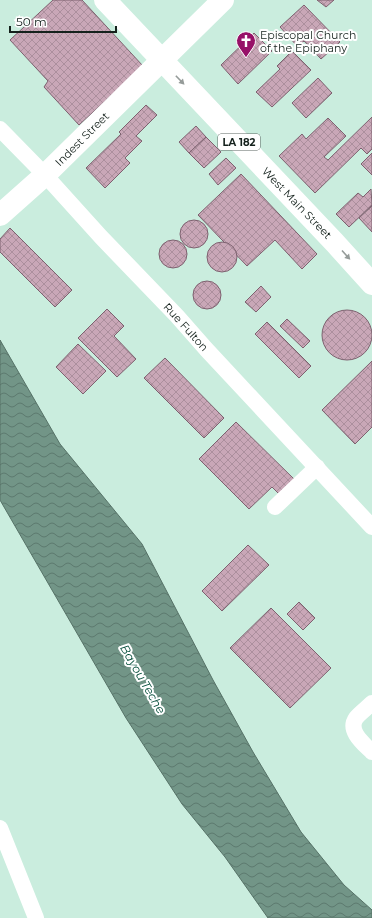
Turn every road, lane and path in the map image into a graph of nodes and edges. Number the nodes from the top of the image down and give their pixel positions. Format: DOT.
graph roads {
  1 [pos="105,0"];
  2 [pos="223,0"];
  3 [pos="161,60"];
  4 [pos="0,129"];
  5 [pos="45,175"];
  6 [pos="0,215"];
  7 [pos="372,284"];
  8 [pos="317,467"];
  9 [pos="275,507"];
  10 [pos="372,527"];
  11 [pos="372,703"];
  12 [pos="372,752"];
  13 [pos="0,828"];
  14 [pos="36,918"];
  1 -- 3 [label="main road, West Main Street / LA 182"];
  2 -- 3 [label="main road, Indest Street"];
  3 -- 5 [label="main road, Indest Street"];
  3 -- 7 [label="main road, West Main Street / LA 182, one-way"];
  4 -- 5 [label="street, Rue Fulton"];
  5 -- 6 [label="main road, Indest Street"];
  5 -- 8 [label="street, Rue Fulton"];
  8 -- 9 [label="street"];
  8 -- 10 [label="street, Rue Fulton"];
  11 -- 12 [label="street"];
  13 -- 14 [label="street"];
}
